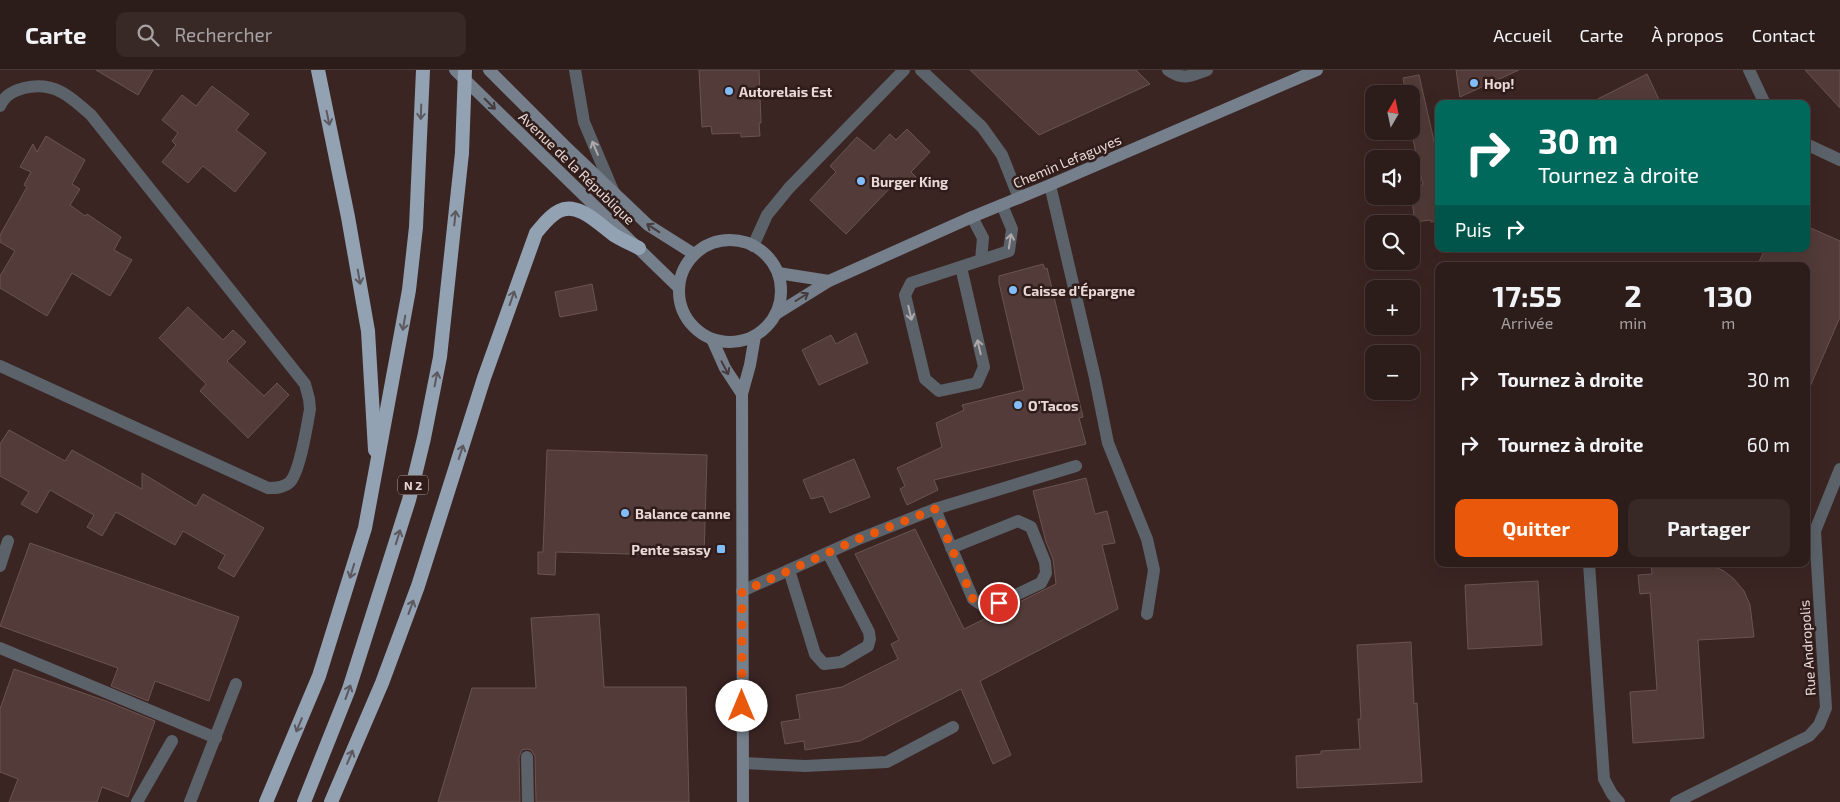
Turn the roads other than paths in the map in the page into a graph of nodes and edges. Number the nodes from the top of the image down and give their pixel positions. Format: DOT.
graph roads {
  1 [pos="318,70"];
  2 [pos="423,70"];
  3 [pos="456,70"];
  4 [pos="465,70"];
  5 [pos="489,70"];
  6 [pos="575,70"];
  7 [pos="904,70"];
  8 [pos="921,70"];
  9 [pos="1168,70"];
  10 [pos="1207,70"];
  11 [pos="1317,70"];
  12 [pos="1749,70"];
  13 [pos="1762,100"];
  14 [pos="0,106"];
  15 [pos="1810,146"];
  16 [pos="1840,160"];
  17 [pos="1050,185"];
  18 [pos="614,193"];
  19 [pos="1019,198"];
  20 [pos="1002,205"];
  21 [pos="972,217"];
  22 [pos="753,246"];
  23 [pos="639,248"];
  24 [pos="694,254"];
  25 [pos="981,260"];
  26 [pos="961,267"];
  27 [pos="778,273"];
  28 [pos="829,281"];
  29 [pos="678,287"];
  30 [pos="776,314"];
  31 [pos="755,336"];
  32 [pos="712,339"];
  33 [pos="0,366"];
  34 [pos="742,394"];
  35 [pos="1076,466"];
  36 [pos="1840,469"];
  37 [pos="376,473"];
  38 [pos="935,509"];
  39 [pos="1811,531"];
  40 [pos="8,541"];
  41 [pos="951,548"];
  42 [pos="828,553"];
  43 [pos="0,566"];
  44 [pos="1589,567"];
  45 [pos="790,570"];
  46 [pos="742,592"];
  47 [pos="1147,614"];
  48 [pos="0,648"];
  49 [pos="236,684"];
  50 [pos="953,727"];
  51 [pos="216,738"];
  52 [pos="172,741"];
  53 [pos="528,757"];
  54 [pos="743,763"];
  55 [pos="142,800"];
  56 [pos="190,802"];
  57 [pos="266,802"];
  58 [pos="304,802"];
  59 [pos="331,802"];
  60 [pos="528,802"];
  61 [pos="743,802"];
  62 [pos="1620,802"];
  63 [pos="1676,802"];
  1 -- 37 [label="highway, one-way"];
  2 -- 37 [label="highway, one-way"];
  3 -- 23 [label="main road, Avenue de la République, one-way"];
  58 -- 4 [label="highway, N 2, one-way, bridge"];
  5 -- 18 [label="main road, Avenue de la République"];
  18 -- 6 [label="street, one-way"];
  7 -- 22 [label="street"];
  8 -- 19 [label="street"];
  9 -- 10 [label="street"];
  11 -- 17 [label="main road, Chemin Lefaguyes"];
  12 -- 13 [label="street"];
  14 -- 33 [label="street"];
  15 -- 16 [label="street"];
  17 -- 19 [label="main road, Chemin Lefaguyes"];
  17 -- 47 [label="street"];
  24 -- 18 [label="main road, Avenue de la République, one-way"];
  19 -- 20 [label="main road, Chemin Lefaguyes"];
  20 -- 21 [label="main road, Chemin Lefaguyes"];
  25 -- 20 [label="street, one-way"];
  21 -- 25 [label="street"];
  21 -- 28 [label="main road, Chemin Lefaguyes"];
  22 -- 24 [label="main road"];
  22 -- 27 [label="main road"];
  23 -- 29 [label="main road, Avenue de la République"];
  59 -- 23 [label="highway, one-way"];
  24 -- 29 [label="main road"];
  25 -- 26 [label="street"];
  26 -- 26 [label="street, one-way"];
  27 -- 28 [label="main road"];
  27 -- 30 [label="main road"];
  30 -- 28 [label="main road, Chemin Lefaguyes, one-way"];
  29 -- 32 [label="main road"];
  30 -- 31 [label="main road"];
  31 -- 32 [label="main road"];
  31 -- 34 [label="main road"];
  32 -- 34 [label="main road, one-way"];
  34 -- 46 [label="main road"];
  35 -- 38 [label="street"];
  36 -- 39 [label="street, Rue Andropolis"];
  37 -- 57 [label="highway, one-way"];
  38 -- 41 [label="street"];
  38 -- 42 [label="street"];
  39 -- 63 [label="street, Rue Andropolis"];
  40 -- 43 [label="street"];
  41 -- 41 [label="street"];
  42 -- 45 [label="street"];
  42 -- 45 [label="street"];
  44 -- 62 [label="street"];
  45 -- 46 [label="street"];
  46 -- 54 [label="main road"];
  48 -- 51 [label="street"];
  49 -- 51 [label="street"];
  50 -- 54 [label="street"];
  51 -- 56 [label="street"];
  52 -- 55 [label="street"];
  53 -- 60 [label="street"];
  54 -- 61 [label="main road"];
}
